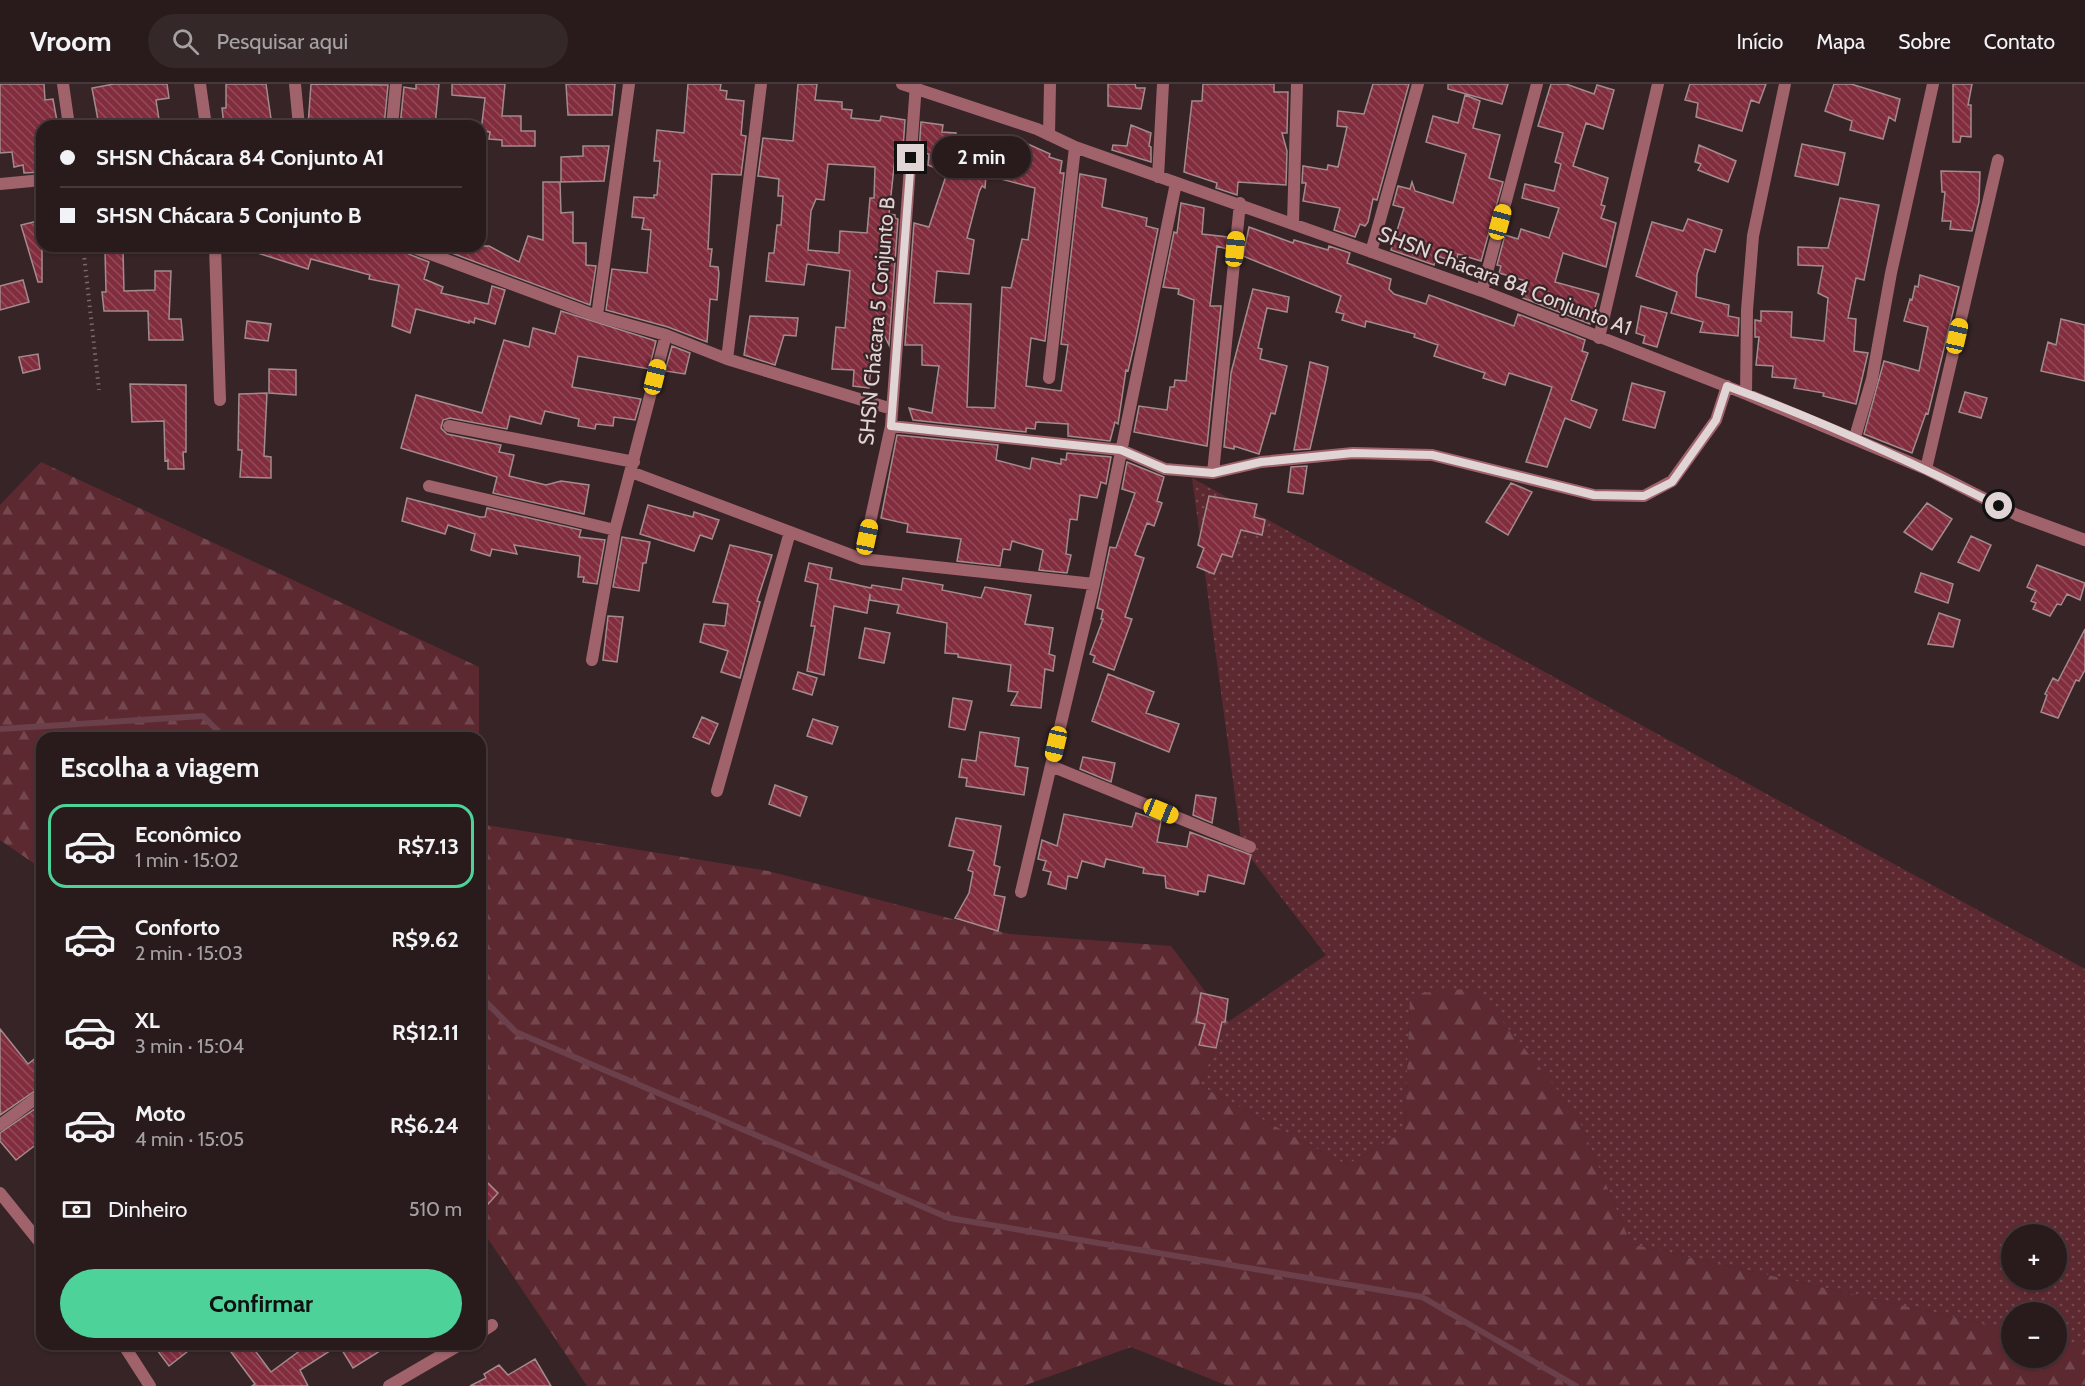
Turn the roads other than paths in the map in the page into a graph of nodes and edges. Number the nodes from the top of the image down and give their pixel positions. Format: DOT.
graph roads {
  1 [pos="63,84"];
  2 [pos="200,84"];
  3 [pos="295,84"];
  4 [pos="396,84"];
  5 [pos="629,84"];
  6 [pos="761,84"];
  7 [pos="902,84"];
  8 [pos="1050,84"];
  9 [pos="1162,84"];
  10 [pos="1296,84"];
  11 [pos="1418,84"];
  12 [pos="1537,84"];
  13 [pos="1658,84"];
  14 [pos="1785,84"];
  15 [pos="1933,84"];
  16 [pos="916,87"];
  17 [pos="68,120"];
  18 [pos="205,120"];
  19 [pos="298,120"];
  20 [pos="393,120"];
  21 [pos="1049,135"];
  22 [pos="1075,147"];
  23 [pos="1998,160"];
  24 [pos="1158,177"];
  25 [pos="36,181"];
  26 [pos="1176,183"];
  27 [pos="0,184"];
  28 [pos="1240,203"];
  29 [pos="1293,223"];
  30 [pos="215,252"];
  31 [pos="425,252"];
  32 [pos="1371,252"];
  33 [pos="1482,291"];
  34 [pos="597,316"];
  35 [pos="666,335"];
  36 [pos="1599,338"];
  37 [pos="727,359"];
  38 [pos="1049,378"];
  39 [pos="1727,386"];
  40 [pos="1746,393"];
  41 [pos="220,400"];
  42 [pos="892,409"];
  43 [pos="449,426"];
  44 [pos="891,426"];
  45 [pos="1855,437"];
  46 [pos="1121,450"];
  47 [pos="633,467"];
  48 [pos="1926,469"];
  49 [pos="1213,473"];
  50 [pos="429,486"];
  51 [pos="615,530"];
  52 [pos="790,532"];
  53 [pos="2085,540"];
  54 [pos="862,559"];
  55 [pos="1094,584"];
  56 [pos="592,660"];
  57 [pos="1051,766"];
  58 [pos="717,791"];
  59 [pos="1250,847"];
  60 [pos="1021,892"];
  61 [pos="36,1098"];
  62 [pos="0,1125"];
  63 [pos="0,1193"];
  64 [pos="36,1234"];
  65 [pos="492,1325"];
  66 [pos="486,1329"];
  67 [pos="127,1350"];
  68 [pos="451,1350"];
  69 [pos="150,1386"];
  70 [pos="389,1386"];
  1 -- 17 [label="street"];
  2 -- 18 [label="street"];
  3 -- 19 [label="street"];
  4 -- 20 [label="street"];
  5 -- 34 [label="street"];
  6 -- 37 [label="street"];
  7 -- 16 [label="street, SHSN Chácara 84 Conjunto A1"];
  8 -- 21 [label="street"];
  9 -- 24 [label="street"];
  10 -- 29 [label="street"];
  11 -- 32 [label="street"];
  12 -- 33 [label="street"];
  13 -- 36 [label="street"];
  14 -- 40 [label="street"];
  15 -- 45 [label="street"];
  16 -- 21 [label="street, SHSN Chácara 84 Conjunto A1"];
  16 -- 42 [label="street, SHSN Chácara 5 Conjunto B"];
  21 -- 22 [label="street, SHSN Chácara 84 Conjunto A1"];
  22 -- 24 [label="street, SHSN Chácara 84 Conjunto A1"];
  22 -- 38 [label="street"];
  23 -- 48 [label="street"];
  24 -- 26 [label="street, SHSN Chácara 84 Conjunto A1"];
  25 -- 27 [label="street"];
  26 -- 28 [label="street, SHSN Chácara 84 Conjunto A1"];
  26 -- 46 [label="street"];
  28 -- 29 [label="street, SHSN Chácara 84 Conjunto A1"];
  28 -- 49 [label="street"];
  29 -- 32 [label="street, SHSN Chácara 84 Conjunto A1"];
  30 -- 41 [label="street"];
  31 -- 34 [label="street"];
  32 -- 33 [label="street, SHSN Chácara 84 Conjunto A1"];
  33 -- 36 [label="street, SHSN Chácara 84 Conjunto A1"];
  34 -- 35 [label="street"];
  35 -- 37 [label="street"];
  35 -- 47 [label="street"];
  36 -- 39 [label="street, SHSN Chácara 84 Conjunto A1"];
  37 -- 42 [label="street"];
  39 -- 40 [label="street, SHSN Chácara 84 Conjunto A1"];
  39 -- 49 [label="street"];
  40 -- 45 [label="street, SHSN Chácara 84 Conjunto A1"];
  42 -- 44 [label="street, SHSN Chácara 5 Conjunto B"];
  43 -- 47 [label="street"];
  44 -- 46 [label="street"];
  44 -- 54 [label="street, SHSN Chácara 5 Conjunto B"];
  45 -- 48 [label="street, SHSN Chácara 84 Conjunto A1"];
  46 -- 49 [label="street"];
  46 -- 55 [label="street"];
  47 -- 51 [label="street"];
  47 -- 52 [label="street"];
  48 -- 53 [label="street, SHSN Chácara 84 Conjunto A1"];
  50 -- 51 [label="street"];
  51 -- 56 [label="street"];
  52 -- 54 [label="street"];
  52 -- 58 [label="street"];
  54 -- 55 [label="street"];
  55 -- 57 [label="street"];
  57 -- 59 [label="street"];
  57 -- 60 [label="street"];
  61 -- 62 [label="street"];
  63 -- 64 [label="street"];
  65 -- 66 [label="street"];
  67 -- 69 [label="street"];
  68 -- 70 [label="street"];
}
